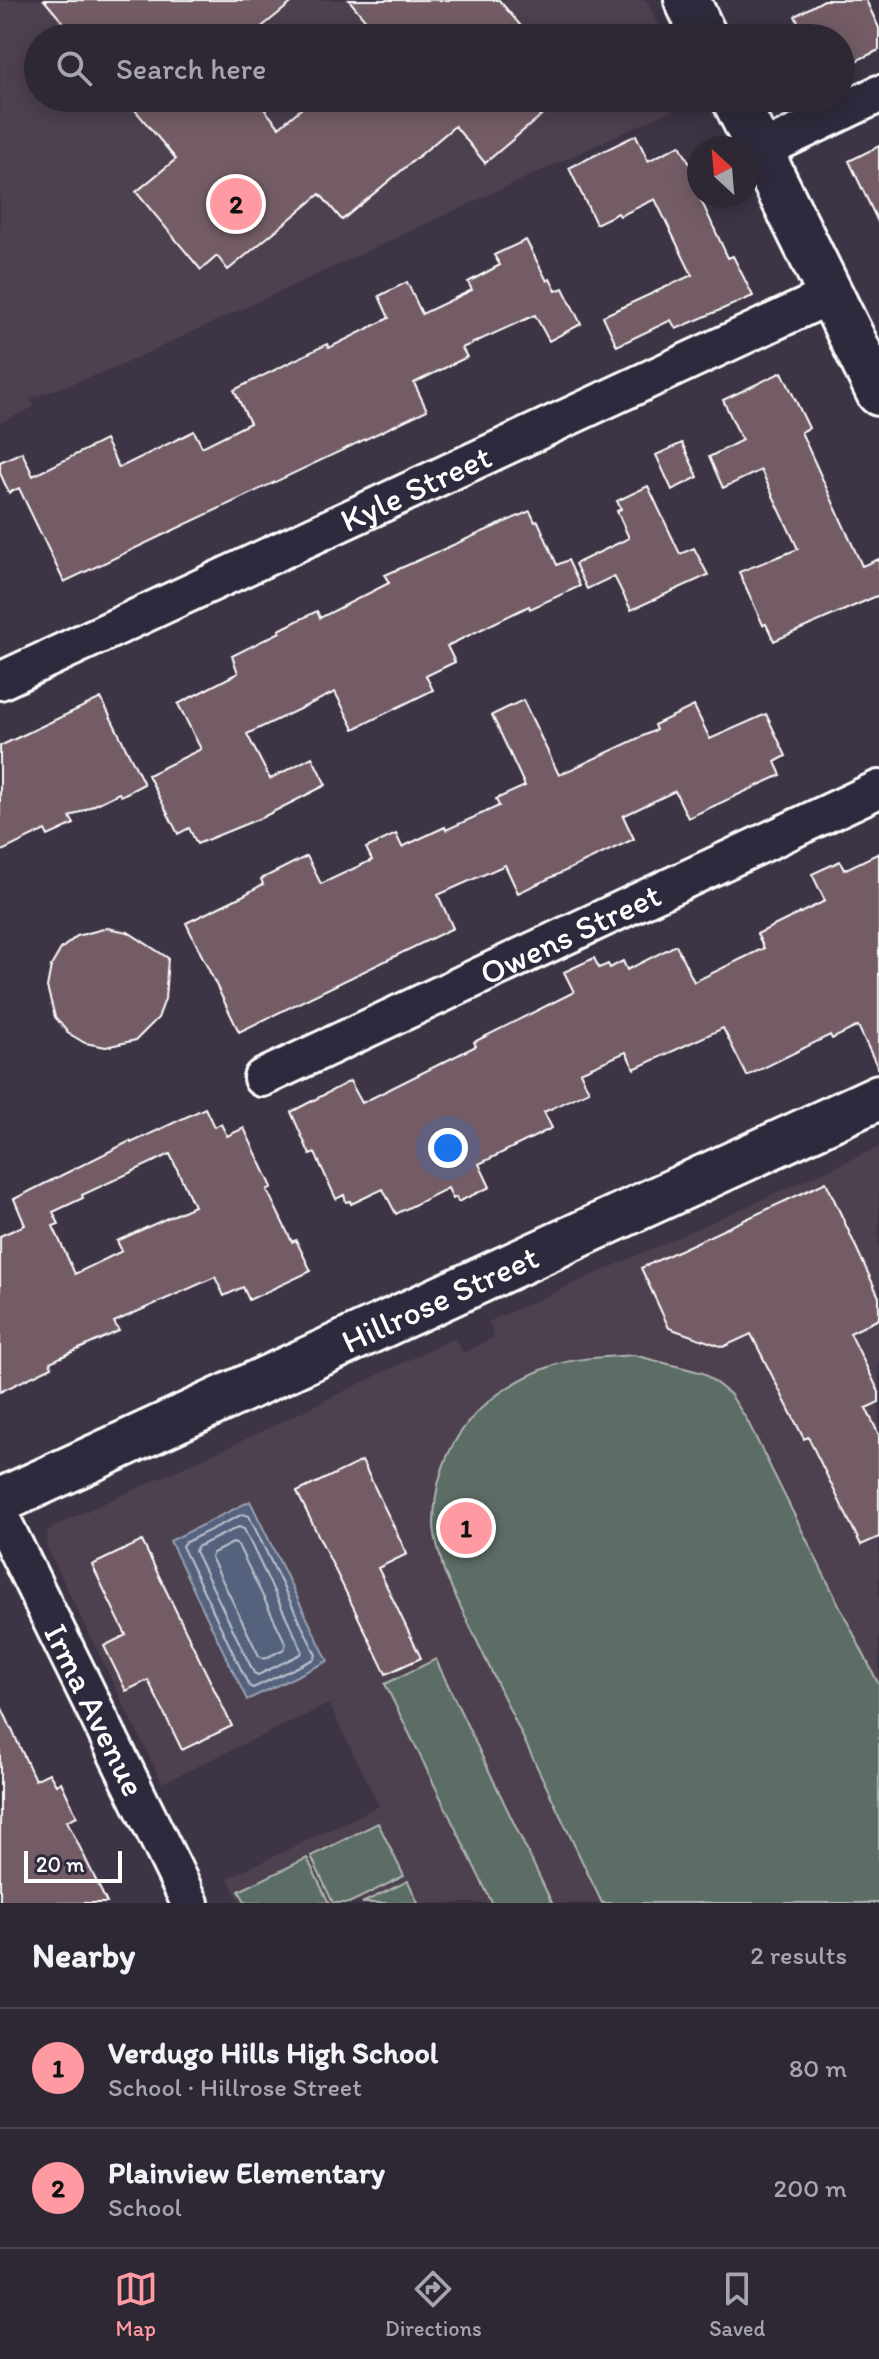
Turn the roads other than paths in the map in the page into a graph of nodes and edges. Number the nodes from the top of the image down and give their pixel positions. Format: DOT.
graph roads {
  1 [pos="687,0"];
  2 [pos="698,24"];
  3 [pos="879,94"];
  4 [pos="855,105"];
  5 [pos="741,112"];
  6 [pos="841,112"];
  7 [pos="760,151"];
  8 [pos="831,295"];
  9 [pos="879,393"];
  10 [pos="0,681"];
  11 [pos="879,789"];
  12 [pos="262,1078"];
  13 [pos="879,1097"];
  14 [pos="0,1501"];
  15 [pos="0,1516"];
  16 [pos="190,1903"];
  1 -- 2 [label="street"];
  3 -- 4 [label="street"];
  5 -- 7 [label="street"];
  6 -- 7 [label="street"];
  7 -- 8 [label="street"];
  8 -- 9 [label="street"];
  8 -- 10 [label="street, Kyle Street"];
  11 -- 12 [label="street, Owens Street"];
  13 -- 14 [label="street, Hillrose Street"];
  15 -- 16 [label="street, Irma Avenue"];
}
